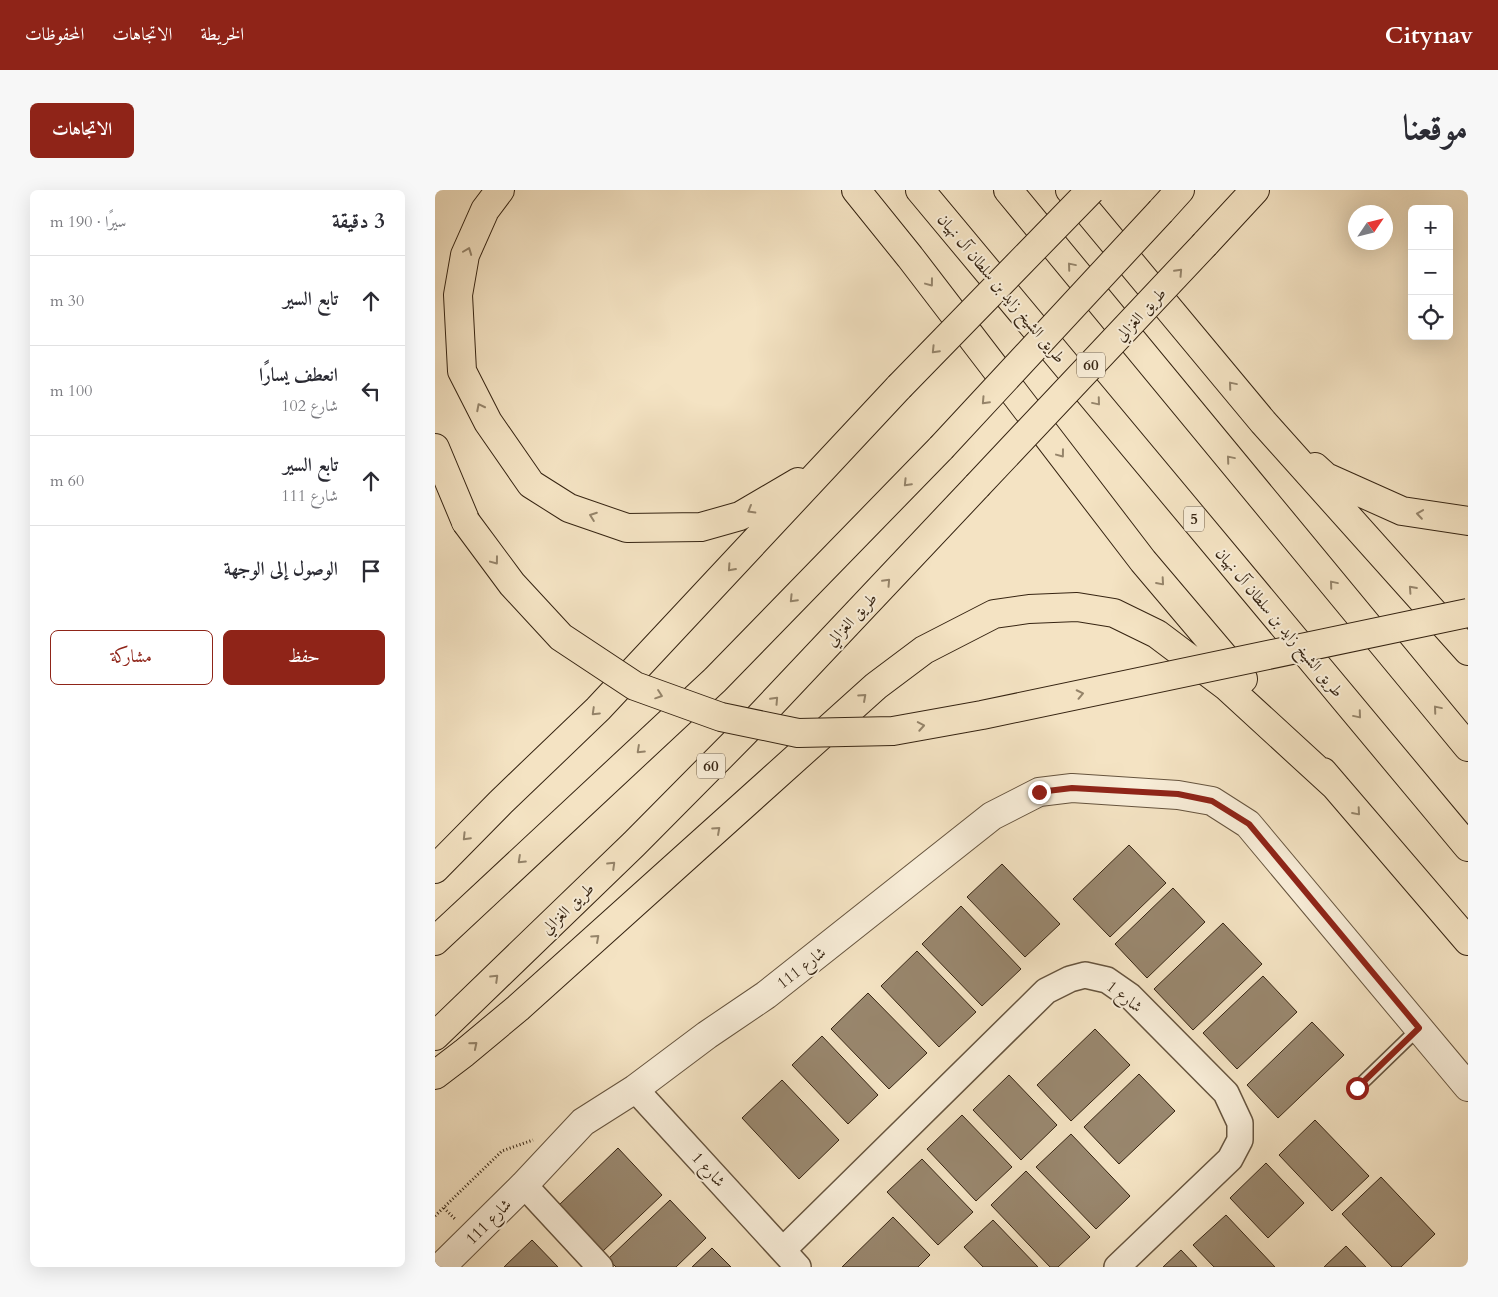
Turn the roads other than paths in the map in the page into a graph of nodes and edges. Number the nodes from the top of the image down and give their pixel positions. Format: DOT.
graph roads {
  1 [pos="501,190"];
  2 [pos="840,190"];
  3 [pos="856,190"];
  4 [pos="914,190"];
  5 [pos="920,190"];
  6 [pos="1008,190"];
  7 [pos="1070,190"];
  8 [pos="1091,190"];
  9 [pos="1180,190"];
  10 [pos="1255,190"];
  11 [pos="963,241"];
  12 [pos="910,257"];
  13 [pos="1263,422"];
  14 [pos="435,448"];
  15 [pos="823,467"];
  16 [pos="1468,521"];
  17 [pos="1468,613"];
  18 [pos="1373,632"];
  19 [pos="1468,651"];
  20 [pos="1468,747"];
  21 [pos="1335,786"];
  22 [pos="1468,847"];
  23 [pos="435,868"];
  24 [pos="435,941"];
  25 [pos="1468,941"];
  26 [pos="1419,1028"];
  27 [pos="435,1036"];
  28 [pos="435,1075"];
  29 [pos="1468,1087"];
  30 [pos="1357,1088"];
  31 [pos="635,1089"];
  32 [pos="524,1185"];
  33 [pos="791,1259"];
  34 [pos="441,1267"];
  35 [pos="600,1267"];
  36 [pos="1117,1267"];
  15 -- 1 [label="highway, one-way"];
  2 -- 12 [label="highway"];
  3 -- 12 [label="highway"];
  4 -- 11 [label="highway"];
  5 -- 11 [label="highway, طريق الشيخ زايد بن سلطان آل نهيان / 5"];
  18 -- 6 [label="highway, one-way"];
  13 -- 7 [label="highway, one-way"];
  8 -- 15 [label="highway, one-way, bridge"];
  9 -- 24 [label="highway, one-way, bridge"];
  27 -- 10 [label="highway, طريق الغزالي / 60, one-way, bridge"];
  11 -- 22 [label="highway, طريق الشيخ زايد بن سلطان آل نهيان / 5, one-way"];
  12 -- 21 [label="highway, one-way"];
  16 -- 13 [label="highway, one-way"];
  19 -- 13 [label="highway, one-way"];
  14 -- 18 [label="highway, one-way, bridge"];
  15 -- 23 [label="highway, one-way"];
  17 -- 18 [label="highway, bridge"];
  20 -- 18 [label="highway, one-way"];
  21 -- 25 [label="highway, one-way"];
  28 -- 21 [label="highway, one-way"];
  26 -- 29 [label="street"];
  26 -- 30 [label="lane"];
  26 -- 31 [label="street, شارع 111"];
  31 -- 32 [label="street, شارع 111"];
  31 -- 33 [label="street, شارع 1"];
  32 -- 34 [label="street, شارع 111"];
  32 -- 35 [label="street"];
  33 -- 36 [label="street, شارع 1"];
}
